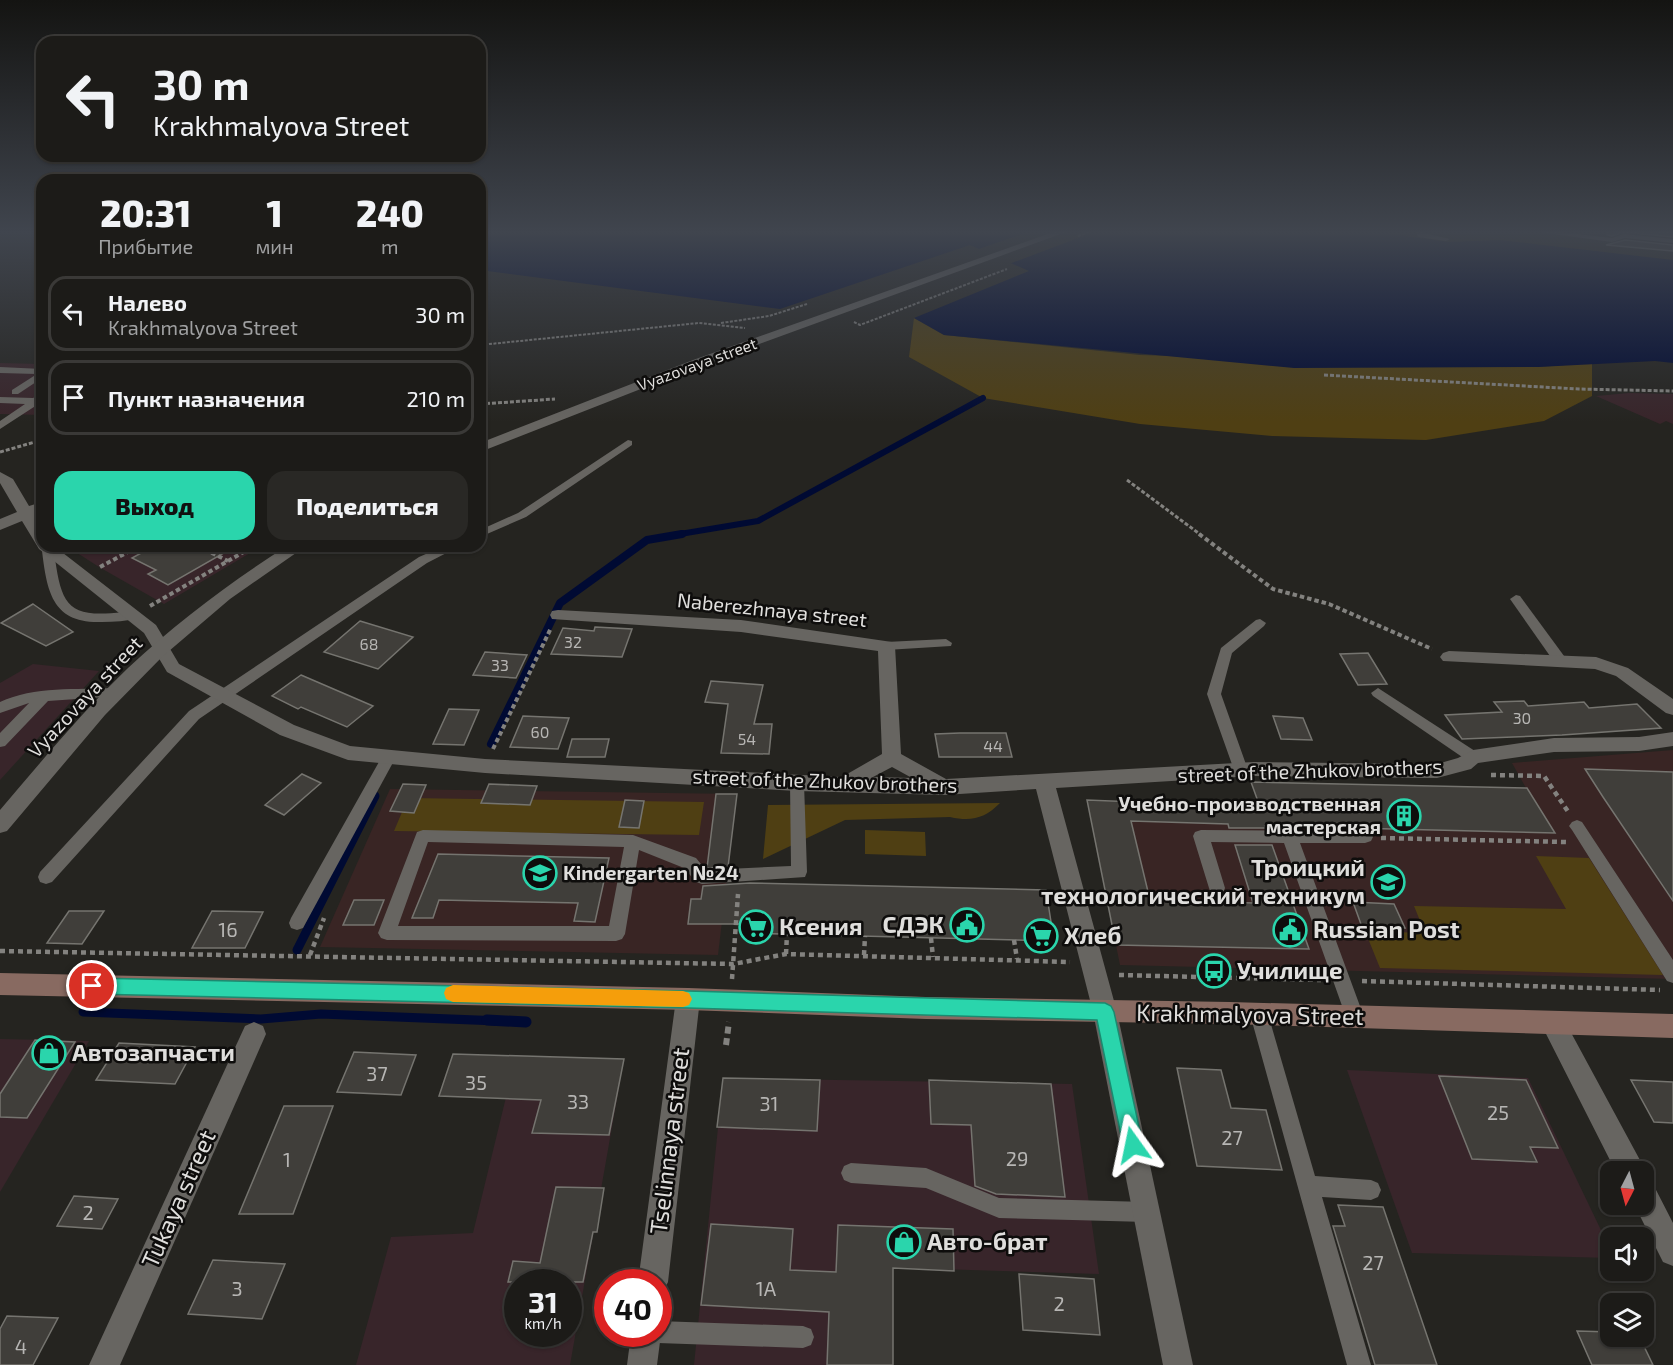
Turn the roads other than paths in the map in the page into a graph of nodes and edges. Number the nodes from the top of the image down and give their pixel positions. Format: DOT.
graph roads {
  1 [pos="889,295"];
  2 [pos="0,370"];
  3 [pos="36,374"];
  4 [pos="36,378"];
  5 [pos="15,392"];
  6 [pos="36,399"];
  7 [pos="0,400"];
  8 [pos="36,401"];
  9 [pos="0,426"];
  10 [pos="628,443"];
  11 [pos="486,446"];
  12 [pos="0,476"];
  13 [pos="36,509"];
  14 [pos="26,515"];
  15 [pos="0,525"];
  16 [pos="486,531"];
  17 [pos="36,532"];
  18 [pos="46,552"];
  19 [pos="52,552"];
  20 [pos="289,552"];
  21 [pos="441,552"];
  22 [pos="1516,599"];
  23 [pos="134,615"];
  24 [pos="558,615"];
  25 [pos="1260,623"];
  26 [pos="946,643"];
  27 [pos="885,646"];
  28 [pos="161,648"];
  29 [pos="1449,657"];
  30 [pos="1562,663"];
  31 [pos="114,693"];
  32 [pos="1378,693"];
  33 [pos="224,695"];
  34 [pos="44,696"];
  35 [pos="0,708"];
  36 [pos="1673,708"];
  37 [pos="25,716"];
  38 [pos="0,728"];
  39 [pos="1673,739"];
  40 [pos="0,742"];
  41 [pos="389,757"];
  42 [pos="892,758"];
  43 [pos="1469,760"];
  44 [pos="1241,770"];
  45 [pos="1044,782"];
  46 [pos="797,783"];
  47 [pos="843,785"];
  48 [pos="944,787"];
  49 [pos="0,825"];
  50 [pos="1574,834"];
  51 [pos="1290,837"];
  52 [pos="1365,837"];
  53 [pos="633,841"];
  54 [pos="46,877"];
  55 [pos="1217,888"];
  56 [pos="297,923"];
  57 [pos="1673,975"];
  58 [pos="0,984"];
  59 [pos="688,999"];
  60 [pos="1105,1012"];
  61 [pos="1259,1014"];
  62 [pos="1355,1017"];
  63 [pos="1553,1024"];
  64 [pos="1673,1026"];
  65 [pos="254,1034"];
  66 [pos="1625,1161"];
  67 [pos="851,1173"];
  68 [pos="1309,1186"];
  69 [pos="1371,1190"];
  70 [pos="1147,1212"];
  71 [pos="1654,1215"];
  72 [pos="1673,1252"];
  73 [pos="654,1269"];
  74 [pos="672,1332"];
  75 [pos="803,1337"];
  76 [pos="644,1347"];
  77 [pos="104,1365"];
  78 [pos="642,1365"];
  79 [pos="1178,1365"];
  80 [pos="1359,1365"];
  1 -- 11 [label="street, Vyazovaya street"];
  2 -- 3 [label="lane"];
  4 -- 5 [label="lane"];
  6 -- 7 [label="lane"];
  8 -- 9 [label="lane"];
  10 -- 16 [label="lane"];
  12 -- 14 [label="street, street of the Zhukov brothers"];
  13 -- 14 [label="street"];
  14 -- 15 [label="street"];
  14 -- 17 [label="street, street of the Zhukov brothers"];
  18 -- 23 [label="lane"];
  19 -- 23 [label="street, street of the Zhukov brothers"];
  20 -- 28 [label="street, Vyazovaya street"];
  21 -- 33 [label="lane"];
  22 -- 30 [label="lane"];
  23 -- 28 [label="street, street of the Zhukov brothers"];
  24 -- 27 [label="street, Naberezhnaya street"];
  25 -- 44 [label="lane"];
  26 -- 27 [label="lane"];
  27 -- 42 [label="street, Naberezhnaya street"];
  28 -- 31 [label="street, Vyazovaya street"];
  28 -- 33 [label="street, street of the Zhukov brothers"];
  29 -- 30 [label="street"];
  30 -- 36 [label="street"];
  31 -- 34 [label="lane"];
  31 -- 49 [label="street, Vyazovaya street"];
  32 -- 43 [label="lane"];
  33 -- 41 [label="street, street of the Zhukov brothers"];
  33 -- 54 [label="lane"];
  34 -- 35 [label="lane"];
  34 -- 37 [label="lane"];
  37 -- 38 [label="lane"];
  37 -- 40 [label="lane"];
  39 -- 43 [label="street, street of the Zhukov brothers"];
  41 -- 46 [label="street, street of the Zhukov brothers"];
  41 -- 56 [label="lane"];
  42 -- 47 [label="street"];
  42 -- 48 [label="street"];
  43 -- 44 [label="street, street of the Zhukov brothers"];
  44 -- 45 [label="street, street of the Zhukov brothers"];
  45 -- 48 [label="street, street of the Zhukov brothers"];
  45 -- 60 [label="street"];
  46 -- 47 [label="street, street of the Zhukov brothers"];
  46 -- 53 [label="lane"];
  47 -- 48 [label="street, street of the Zhukov brothers"];
  50 -- 57 [label="lane"];
  51 -- 52 [label="lane"];
  51 -- 55 [label="lane"];
  51 -- 62 [label="lane"];
  53 -- 53 [label="lane"];
  58 -- 59 [label="main road, Krakhmalyova Street"];
  59 -- 60 [label="main road, Krakhmalyova Street"];
  59 -- 73 [label="street, Tselinnaya street"];
  60 -- 61 [label="main road, Krakhmalyova Street"];
  60 -- 70 [label="street"];
  61 -- 62 [label="main road, Krakhmalyova Street"];
  61 -- 68 [label="lane"];
  62 -- 63 [label="main road, Krakhmalyova Street"];
  63 -- 64 [label="main road, Krakhmalyova Street"];
  63 -- 66 [label="street"];
  65 -- 77 [label="street, Tukaya street"];
  67 -- 70 [label="lane"];
  68 -- 69 [label="lane"];
  68 -- 80 [label="lane"];
  70 -- 79 [label="street"];
  71 -- 72 [label="street"];
  74 -- 75 [label="lane"];
  76 -- 78 [label="street"];
}
